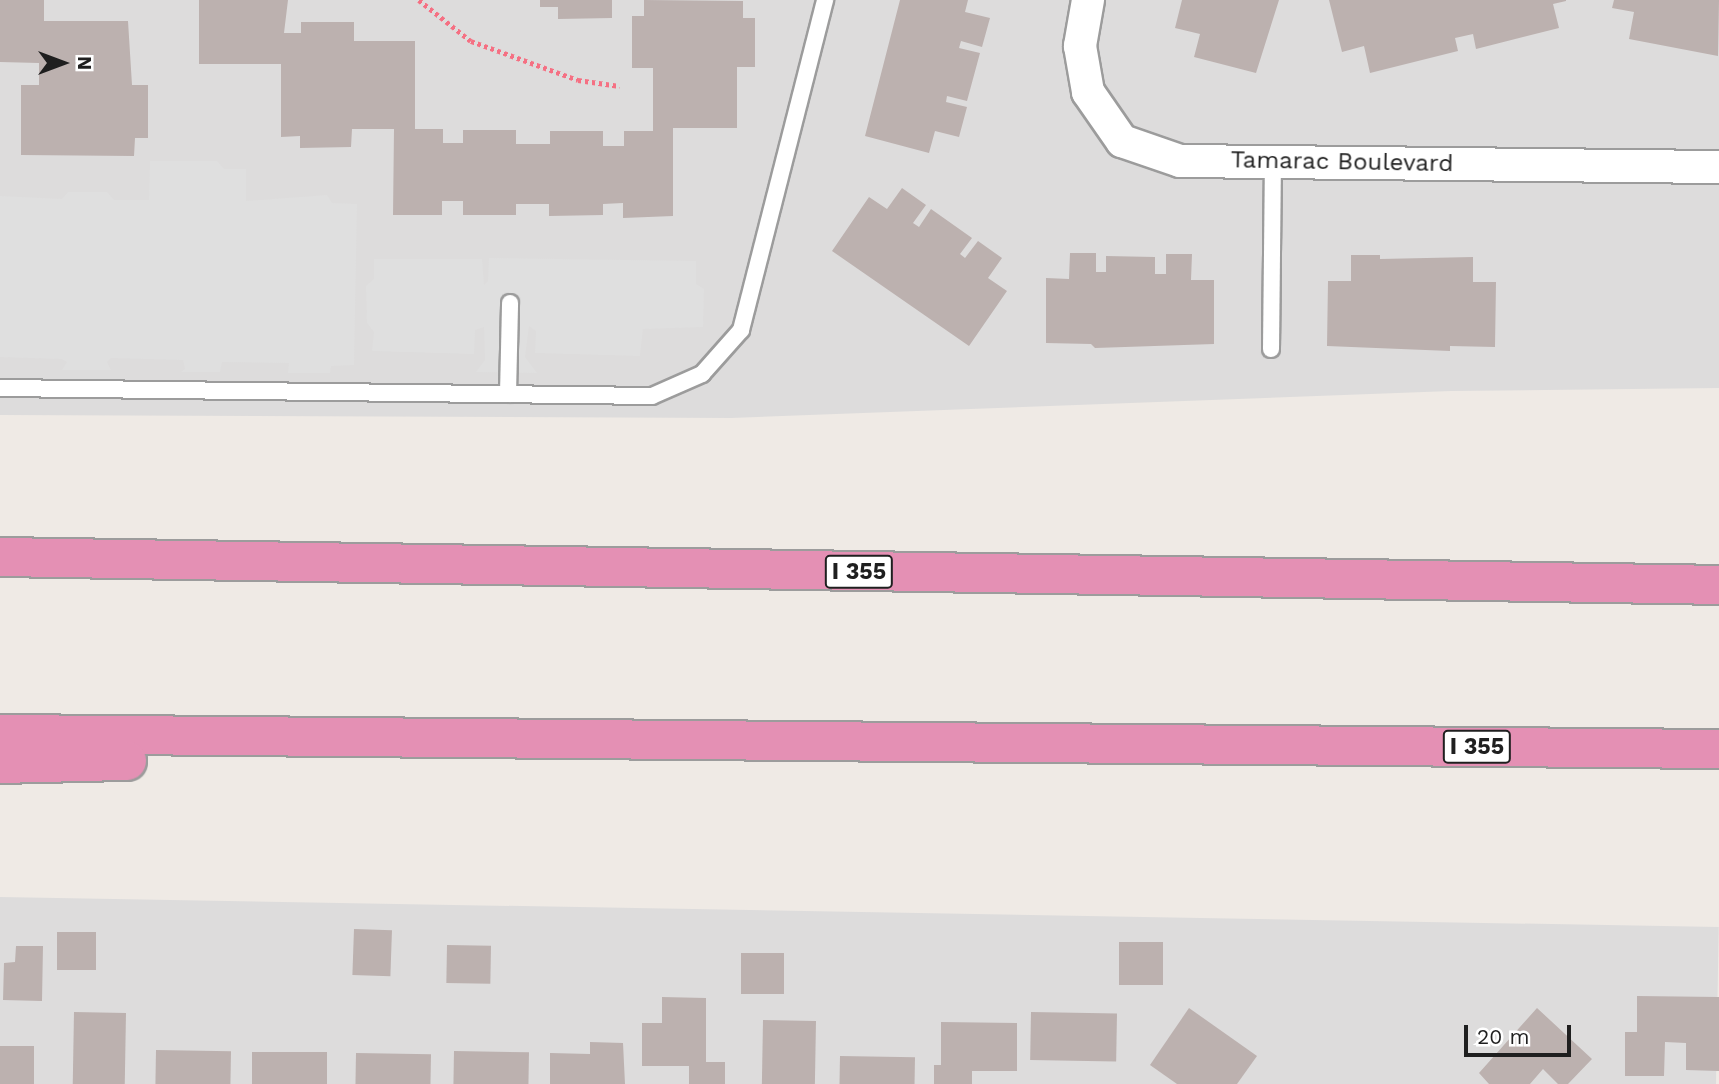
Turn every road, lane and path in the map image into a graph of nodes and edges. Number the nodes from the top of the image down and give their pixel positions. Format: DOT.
graph roads {
  1 [pos="419,0"];
  2 [pos="825,0"];
  3 [pos="1088,0"];
  4 [pos="620,86"];
  5 [pos="1273,162"];
  6 [pos="1719,167"];
  7 [pos="510,303"];
  8 [pos="1271,349"];
  9 [pos="0,388"];
  10 [pos="508,394"];
  11 [pos="0,556"];
  12 [pos="1719,584"];
  13 [pos="0,734"];
  14 [pos="653,738"];
  15 [pos="1719,749"];
  16 [pos="0,764"];
  1 -- 4 [label="path"];
  2 -- 10 [label="lane"];
  3 -- 5 [label="street, Tamarac Boulevard"];
  5 -- 6 [label="street, Tamarac Boulevard"];
  5 -- 8 [label="lane"];
  7 -- 10 [label="lane"];
  9 -- 10 [label="lane"];
  11 -- 12 [label="highway, I 355"];
  13 -- 14 [label="highway, I 355"];
  14 -- 15 [label="highway, I 355"];
  14 -- 16 [label="highway"];
}
